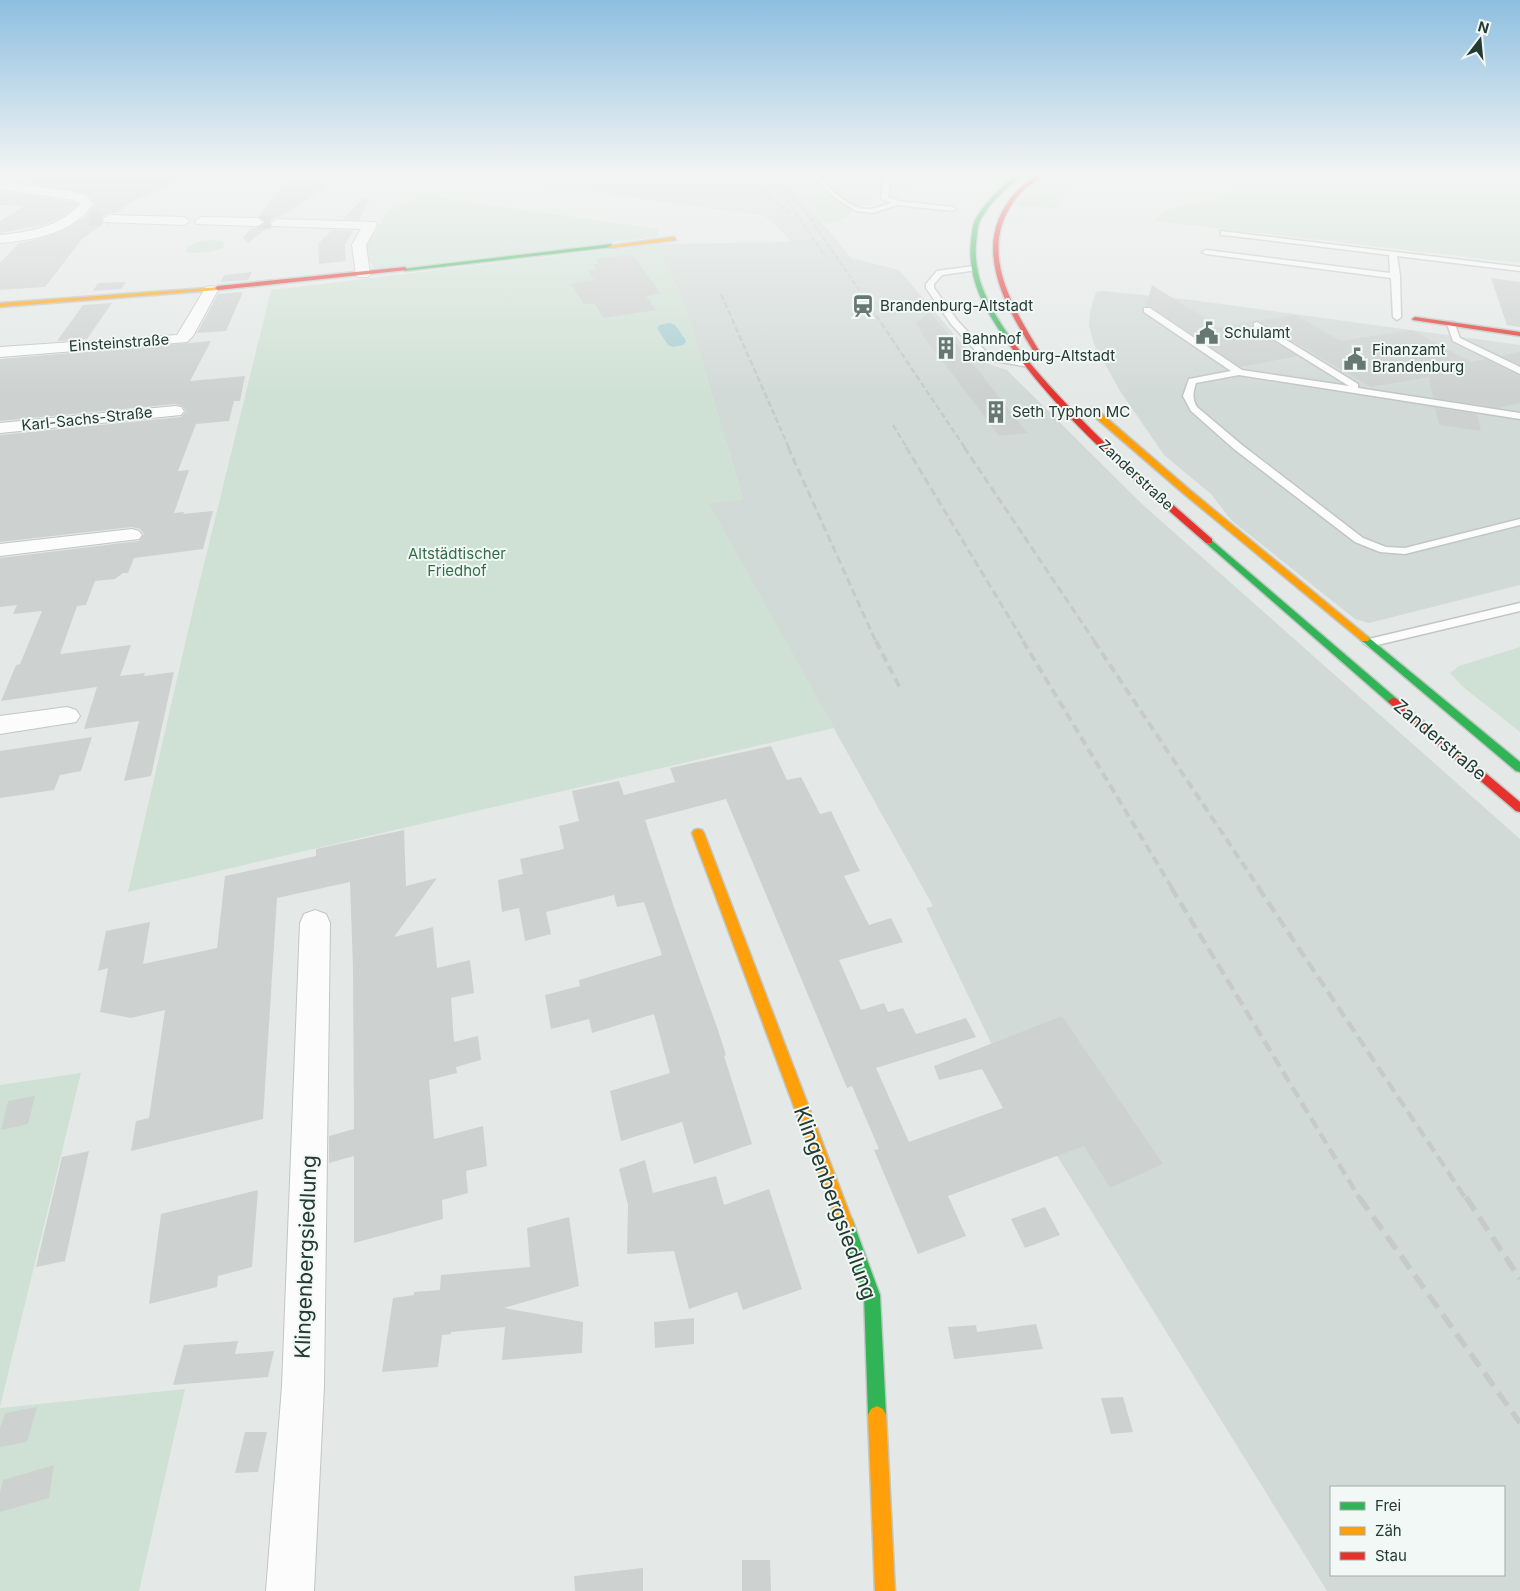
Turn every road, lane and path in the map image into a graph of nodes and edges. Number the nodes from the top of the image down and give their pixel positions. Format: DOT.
graph roads {
  1 [pos="359,246"];
  2 [pos="603,246"];
  3 [pos="973,246"];
  4 [pos="995,246"];
  5 [pos="1336,246"];
  6 [pos="1206,252"];
  7 [pos="1393,253"];
  8 [pos="974,268"];
  9 [pos="1520,268"];
  10 [pos="363,274"];
  11 [pos="1396,276"];
  12 [pos="211,290"];
  13 [pos="0,305"];
  14 [pos="1147,310"];
  15 [pos="1397,317"];
  16 [pos="1416,319"];
  17 [pos="1451,324"];
  18 [pos="1257,326"];
  19 [pos="1520,334"];
  20 [pos="0,352"];
  21 [pos="1026,365"];
  22 [pos="1044,365"];
  23 [pos="1520,371"];
  24 [pos="1239,372"];
  25 [pos="1362,391"];
  26 [pos="1080,400"];
  27 [pos="175,410"];
  28 [pos="1520,416"];
  29 [pos="0,428"];
  30 [pos="1520,522"];
  31 [pos="132,535"];
  32 [pos="0,550"];
  33 [pos="1520,607"];
  34 [pos="1369,643"];
  35 [pos="1336,653"];
  36 [pos="67,716"];
  37 [pos="0,725"];
  38 [pos="1520,768"];
  39 [pos="1520,808"];
  40 [pos="698,834"];
  41 [pos="315,923"];
  42 [pos="290,1591"];
  43 [pos="885,1591"];
  1 -- 10 [label="street"];
  2 -- 10 [label="main road"];
  3 -- 8 [label="main road, Zanderstraße"];
  4 -- 22 [label="main road"];
  5 -- 7 [label="lane"];
  6 -- 11 [label="lane"];
  7 -- 9 [label="lane"];
  7 -- 11 [label="lane"];
  8 -- 21 [label="main road, Zanderstraße"];
  8 -- 21 [label="lane"];
  10 -- 12 [label="main road"];
  11 -- 15 [label="lane"];
  12 -- 13 [label="main road"];
  12 -- 20 [label="street, Einsteinstraße"];
  14 -- 24 [label="lane"];
  16 -- 17 [label="main road"];
  17 -- 19 [label="main road"];
  17 -- 23 [label="lane"];
  18 -- 25 [label="lane"];
  21 -- 35 [label="main road, Zanderstraße"];
  24 -- 25 [label="lane"];
  24 -- 30 [label="lane"];
  25 -- 28 [label="lane"];
  26 -- 34 [label="main road, Zanderstraße"];
  27 -- 29 [label="street, Karl-Sachs-Straße"];
  31 -- 32 [label="street"];
  33 -- 34 [label="lane"];
  34 -- 35 [label="main road"];
  34 -- 38 [label="main road, Zanderstraße"];
  35 -- 39 [label="main road, Zanderstraße"];
  36 -- 37 [label="street"];
  40 -- 43 [label="main road, Klingenbergsiedlung"];
  41 -- 42 [label="street, Klingenbergsiedlung"];
}
